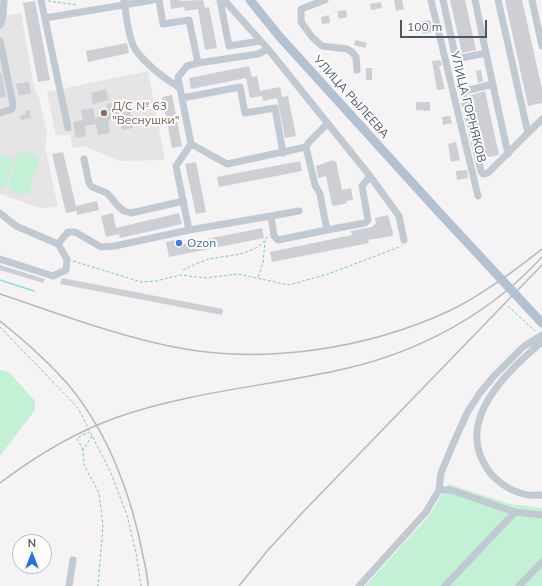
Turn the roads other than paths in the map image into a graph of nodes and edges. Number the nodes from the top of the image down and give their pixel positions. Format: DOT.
graph roads {
  1 [pos="5,0"];
  2 [pos="41,0"];
  3 [pos="153,0"];
  4 [pos="158,0"];
  5 [pos="220,0"];
  6 [pos="224,0"];
  7 [pos="250,0"];
  8 [pos="325,0"];
  9 [pos="431,0"];
  10 [pos="443,0"];
  11 [pos="475,0"];
  12 [pos="498,0"];
  13 [pos="532,0"];
  14 [pos="116,3"];
  15 [pos="124,3"];
  16 [pos="45,18"];
  17 [pos="0,25"];
  18 [pos="260,40"];
  19 [pos="0,41"];
  20 [pos="542,46"];
  21 [pos="268,49"];
  22 [pos="486,53"];
  23 [pos="198,63"];
  24 [pos="357,70"];
  25 [pos="493,84"];
  26 [pos="180,88"];
  27 [pos="182,98"];
  28 [pos="0,113"];
  29 [pos="542,119"];
  30 [pos="327,124"];
  31 [pos="68,128"];
  32 [pos="528,133"];
  33 [pos="191,144"];
  34 [pos="306,146"];
  35 [pos="283,153"];
  36 [pos="508,154"];
  37 [pos="84,159"];
  38 [pos="370,176"];
  39 [pos="478,196"];
  40 [pos="184,201"];
  41 [pos="299,211"];
  42 [pos="0,213"];
  43 [pos="271,216"];
  44 [pos="189,230"];
  45 [pos="327,230"];
  46 [pos="404,240"];
  47 [pos="58,244"];
  48 [pos="0,259"];
  49 [pos="542,323"];
  50 [pos="541,338"];
  51 [pos="439,490"];
  52 [pos="542,495"];
  53 [pos="515,512"];
  54 [pos="542,515"];
  55 [pos="73,560"];
  56 [pos="542,562"];
  57 [pos="364,584"];
  58 [pos="69,586"];
  59 [pos="445,586"];
  60 [pos="519,586"];
  1 -- 17 [label="street"];
  2 -- 16 [label="street"];
  3 -- 15 [label="street"];
  4 -- 23 [label="street"];
  5 -- 18 [label="street"];
  6 -- 18 [label="street"];
  7 -- 49 [label="main road, УЛИЦА РЫЛЕЕВА, bridge"];
  8 -- 24 [label="street"];
  9 -- 39 [label="street, УЛИЦА ГОРНЯКОВ"];
  10 -- 22 [label="street"];
  11 -- 22 [label="street"];
  12 -- 32 [label="street"];
  13 -- 20 [label="street"];
  14 -- 15 [label="street"];
  14 -- 16 [label="street"];
  15 -- 26 [label="street"];
  16 -- 31 [label="street"];
  18 -- 21 [label="street"];
  19 -- 28 [label="street"];
  21 -- 23 [label="street"];
  21 -- 30 [label="street"];
  22 -- 25 [label="street"];
  23 -- 26 [label="street"];
  25 -- 36 [label="street"];
  25 -- 36 [label="street"];
  26 -- 27 [label="street"];
  27 -- 33 [label="street"];
  27 -- 35 [label="street"];
  29 -- 32 [label="street"];
  30 -- 34 [label="street"];
  30 -- 38 [label="street"];
  32 -- 36 [label="street"];
  33 -- 35 [label="street"];
  33 -- 40 [label="street"];
  34 -- 35 [label="street"];
  34 -- 45 [label="street"];
  37 -- 40 [label="street"];
  38 -- 45 [label="street"];
  38 -- 46 [label="street"];
  40 -- 44 [label="street"];
  41 -- 43 [label="street"];
  42 -- 47 [label="street"];
  43 -- 44 [label="street"];
  43 -- 45 [label="street"];
  44 -- 47 [label="street"];
  47 -- 48 [label="street"];
  50 -- 51 [label="street"];
  50 -- 52 [label="street"];
  51 -- 53 [label="street"];
  51 -- 57 [label="street"];
  53 -- 54 [label="street"];
  53 -- 59 [label="street"];
  55 -- 58 [label="street"];
  56 -- 60 [label="street"];
}
